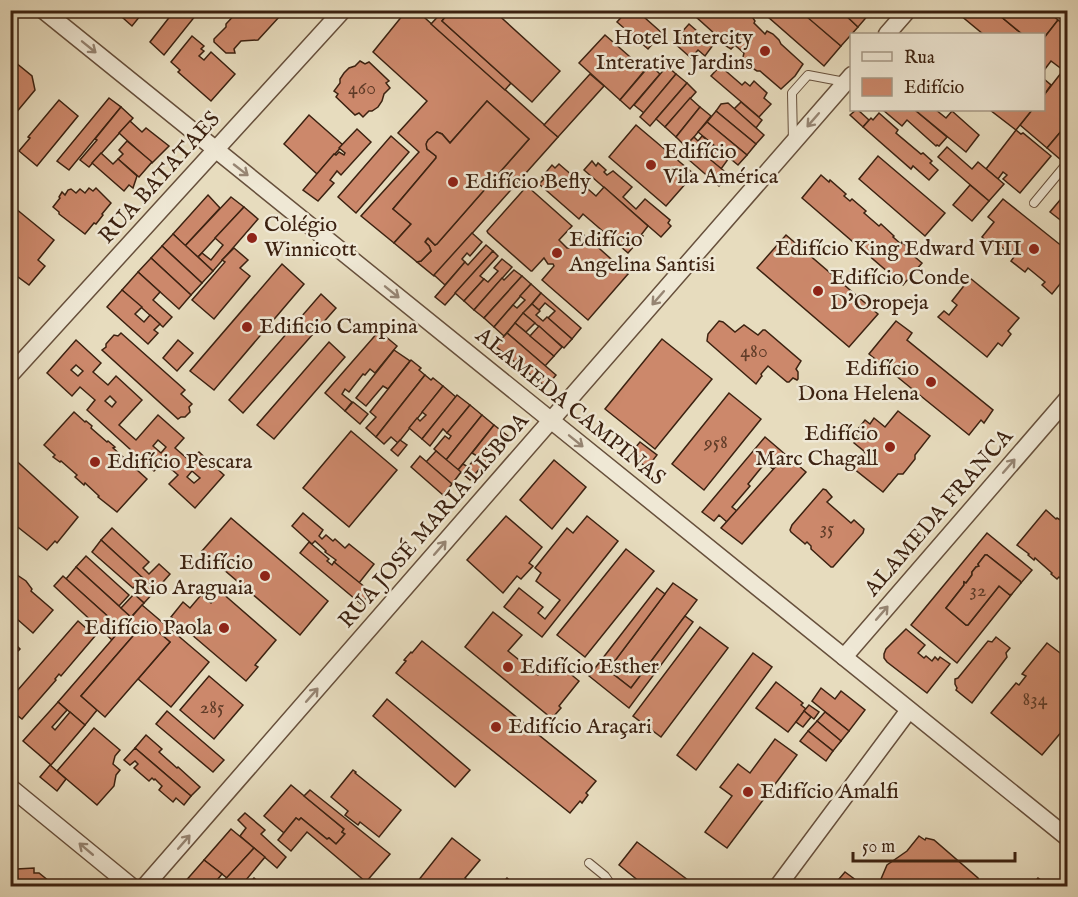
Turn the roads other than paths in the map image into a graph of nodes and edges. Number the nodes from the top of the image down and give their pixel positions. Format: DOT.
graph roads {
  1 [pos="343,10"];
  2 [pos="908,10"];
  3 [pos="47,12"];
  4 [pos="888,33"];
  5 [pos="848,79"];
  6 [pos="793,143"];
  7 [pos="216,150"];
  8 [pos="1068,162"];
  9 [pos="1034,203"];
  10 [pos="10,375"];
  11 [pos="1068,398"];
  12 [pos="551,421"];
  13 [pos="844,657"];
  14 [pos="909,710"];
  15 [pos="10,787"];
  16 [pos="1068,838"];
  17 [pos="589,863"];
  18 [pos="131,886"];
  19 [pos="145,886"];
  20 [pos="612,886"];
  21 [pos="778,886"];
  1 -- 7 [label="street, RUA BATATAES"];
  2 -- 4 [label="street"];
  3 -- 7 [label="street, ALAMEDA CAMPINAS, one-way"];
  5 -- 6 [label="street, RUA JOSÉ MARIA LISBOA, one-way"];
  5 -- 6 [label="lane"];
  6 -- 12 [label="street, RUA JOSÉ MARIA LISBOA, one-way"];
  7 -- 10 [label="street, RUA BATATAES"];
  7 -- 12 [label="street, ALAMEDA CAMPINAS, one-way"];
  8 -- 9 [label="lane"];
  13 -- 11 [label="street, ALAMEDA FRANCA, one-way"];
  12 -- 13 [label="street, ALAMEDA CAMPINAS, one-way"];
  19 -- 12 [label="street, RUA JOSÉ MARIA LISBOA, one-way"];
  13 -- 14 [label="street, ALAMEDA CAMPINAS"];
  14 -- 16 [label="street, ALAMEDA CAMPINAS"];
  14 -- 21 [label="street"];
  18 -- 15 [label="street, one-way"];
  17 -- 20 [label="lane"];
}
